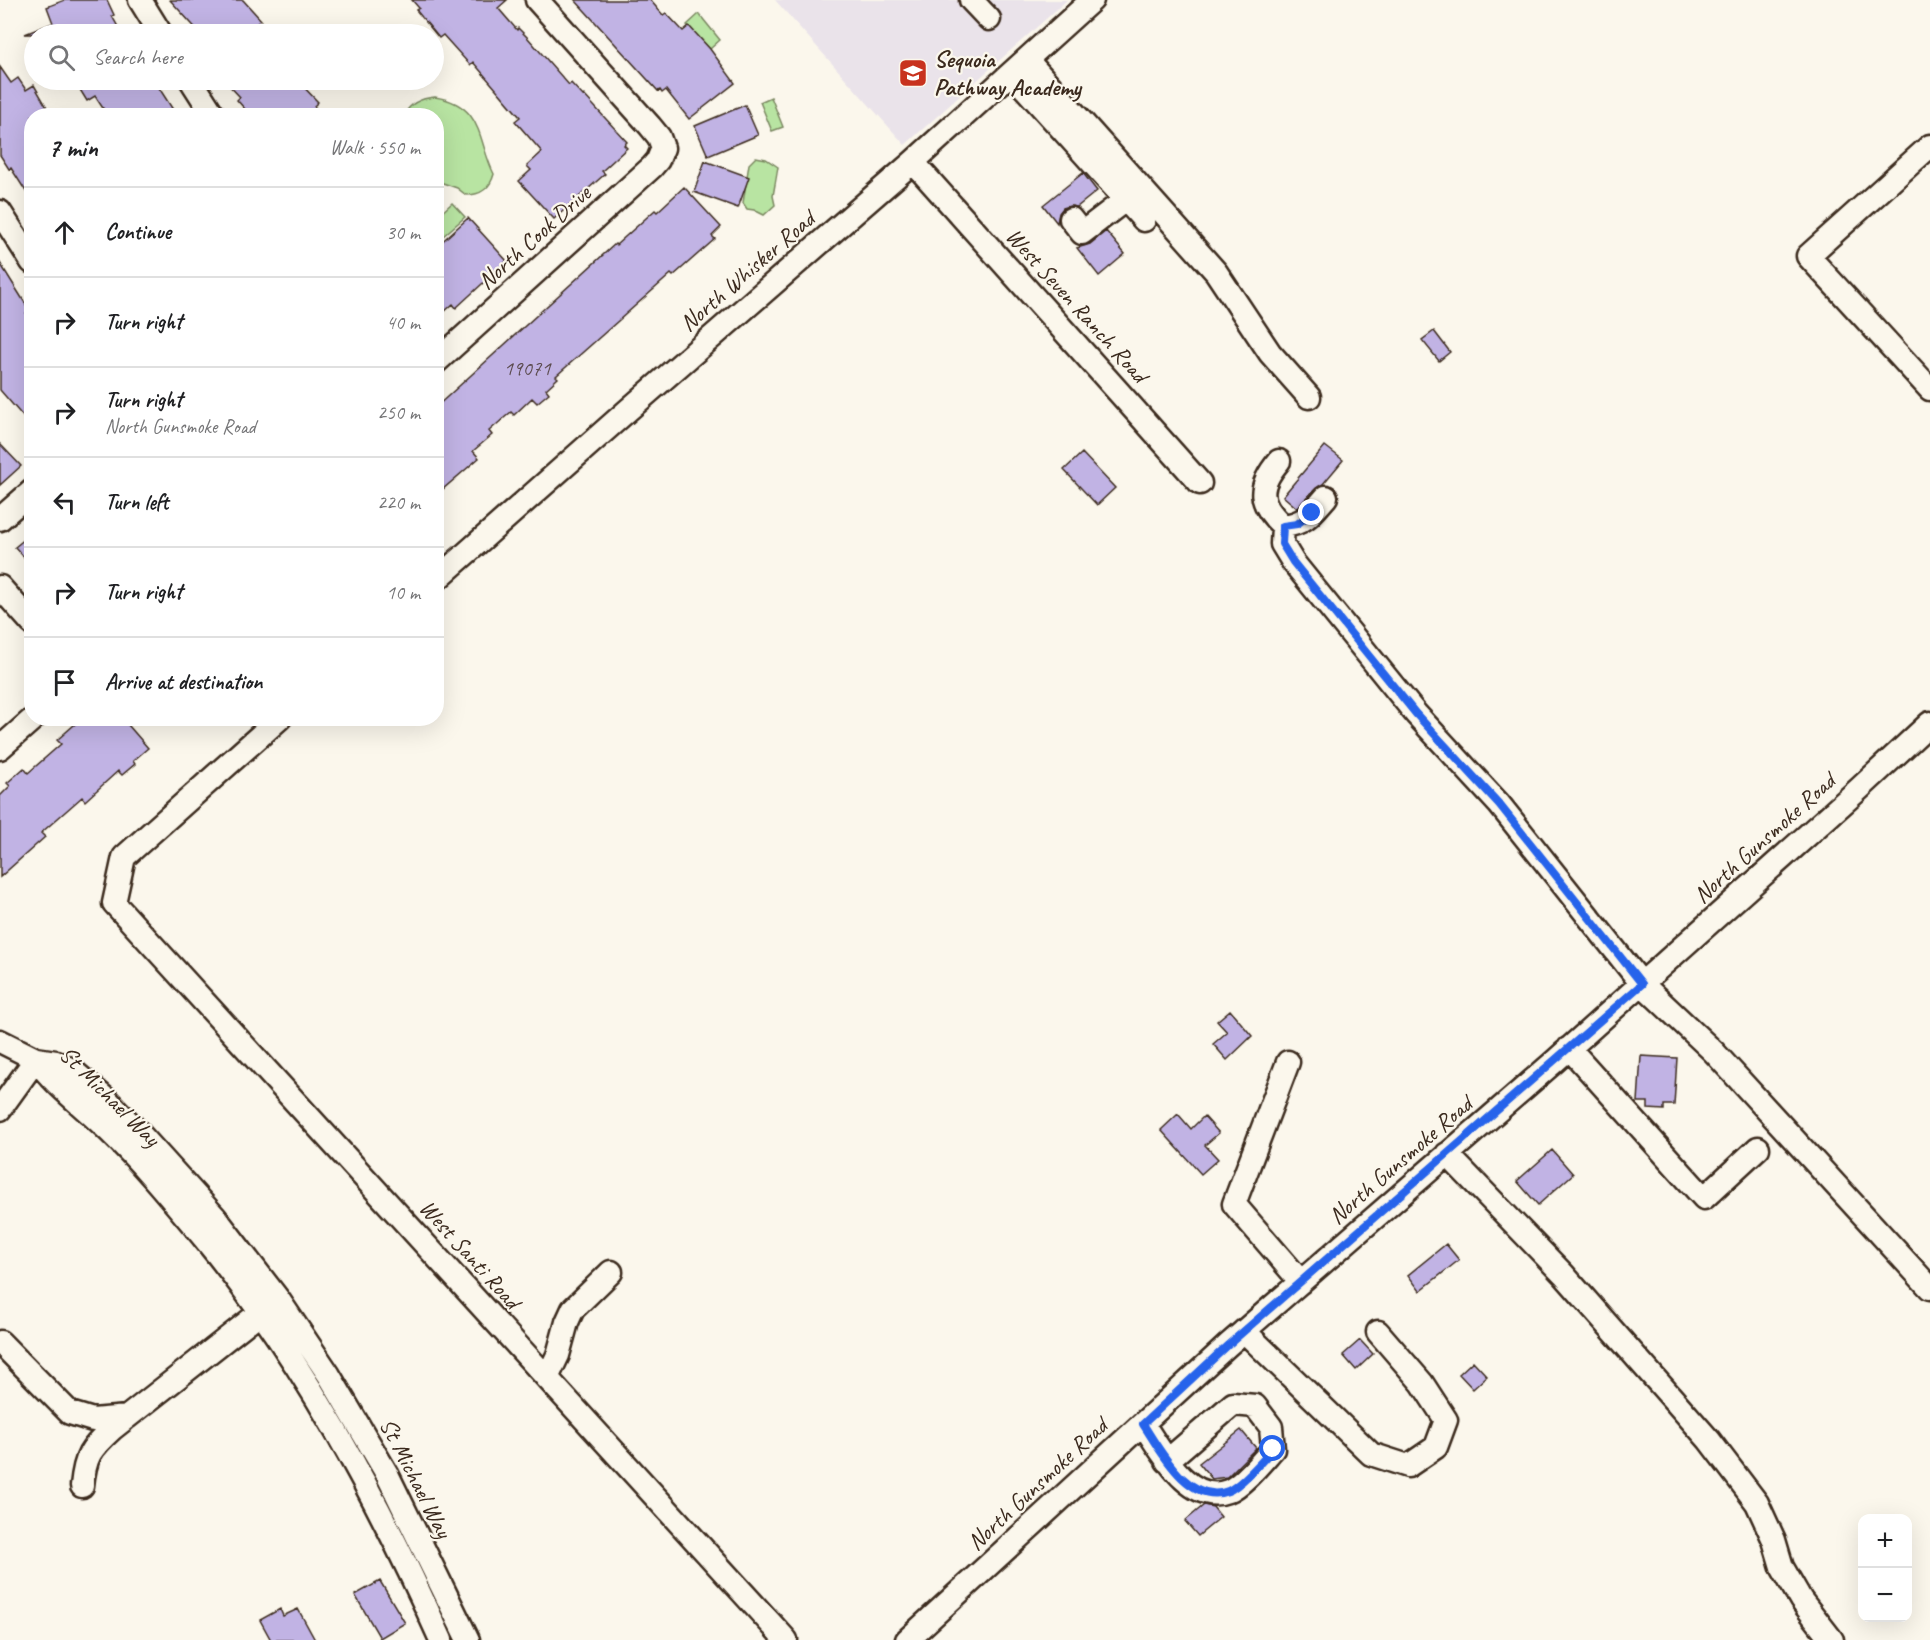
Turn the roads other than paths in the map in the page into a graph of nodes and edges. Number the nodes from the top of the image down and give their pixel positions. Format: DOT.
graph roads {
  1 [pos="140,0"];
  2 [pos="537,0"];
  3 [pos="971,0"];
  4 [pos="1092,0"];
  5 [pos="989,19"];
  6 [pos="155,24"];
  7 [pos="1019,67"];
  8 [pos="197,90"];
  9 [pos="209,108"];
  10 [pos="1930,147"];
  11 [pos="913,162"];
  12 [pos="1125,200"];
  13 [pos="0,212"];
  14 [pos="1071,219"];
  15 [pos="1144,220"];
  16 [pos="24,250"];
  17 [pos="444,355"];
  18 [pos="1930,389"];
  19 [pos="1309,397"];
  20 [pos="1279,461"];
  21 [pos="1200,483"];
  22 [pos="24,497"];
  23 [pos="1326,497"];
  24 [pos="0,519"];
  25 [pos="1283,526"];
  26 [pos="444,573"];
  27 [pos="0,587"];
  28 [pos="24,613"];
  29 [pos="1930,723"];
  30 [pos="24,726"];
  31 [pos="271,726"];
  32 [pos="0,748"];
  33 [pos="1642,984"];
  34 [pos="0,1041"];
  35 [pos="1569,1048"];
  36 [pos="36,1059"];
  37 [pos="1288,1062"];
  38 [pos="0,1109"];
  39 [pos="1758,1148"];
  40 [pos="1446,1154"];
  41 [pos="611,1272"];
  42 [pos="1301,1282"];
  43 [pos="1930,1288"];
  44 [pos="278,1299"];
  45 [pos="259,1312"];
  46 [pos="1244,1331"];
  47 [pos="1378,1332"];
  48 [pos="0,1342"];
  49 [pos="547,1378"];
  50 [pos="127,1417"];
  51 [pos="1143,1424"];
  52 [pos="1167,1461"];
  53 [pos="82,1486"];
  54 [pos="387,1499"];
  55 [pos="441,1640"];
  56 [pos="468,1640"];
  57 [pos="786,1640"];
  58 [pos="907,1640"];
  59 [pos="1832,1640"];
  1 -- 6 [label="street"];
  2 -- 17 [label="street, North Cook Drive"];
  3 -- 5 [label="street"];
  4 -- 7 [label="street, North Whisker Road"];
  7 -- 11 [label="street, North Whisker Road"];
  7 -- 12 [label="street"];
  7 -- 19 [label="street"];
  8 -- 9 [label="street"];
  10 -- 18 [label="street"];
  11 -- 21 [label="street, West Seven Ranch Road"];
  11 -- 26 [label="street, North Whisker Road"];
  12 -- 14 [label="street"];
  12 -- 15 [label="street"];
  13 -- 16 [label="street"];
  20 -- 25 [label="street"];
  22 -- 24 [label="street"];
  23 -- 25 [label="street"];
  25 -- 33 [label="street"];
  27 -- 28 [label="street"];
  29 -- 33 [label="street, North Gunsmoke Road"];
  30 -- 32 [label="street"];
  31 -- 49 [label="street, West Santi Road"];
  33 -- 35 [label="street, North Gunsmoke Road"];
  33 -- 43 [label="street"];
  34 -- 36 [label="street"];
  35 -- 39 [label="street"];
  35 -- 40 [label="street, North Gunsmoke Road"];
  36 -- 38 [label="street"];
  36 -- 44 [label="street, St Michael Way"];
  36 -- 45 [label="street, St Michael Way"];
  37 -- 42 [label="street"];
  40 -- 42 [label="street, North Gunsmoke Road"];
  40 -- 59 [label="street"];
  41 -- 49 [label="street"];
  42 -- 46 [label="street, North Gunsmoke Road"];
  44 -- 45 [label="street"];
  44 -- 54 [label="street, St Michael Way"];
  45 -- 50 [label="street"];
  45 -- 54 [label="street, St Michael Way"];
  46 -- 47 [label="street"];
  46 -- 51 [label="street, North Gunsmoke Road"];
  48 -- 50 [label="street"];
  49 -- 57 [label="street, West Santi Road"];
  50 -- 53 [label="street"];
  51 -- 52 [label="street"];
  51 -- 58 [label="street, North Gunsmoke Road"];
  52 -- 52 [label="street"];
  54 -- 55 [label="street, St Michael Way"];
  54 -- 56 [label="street, St Michael Way"];
}
